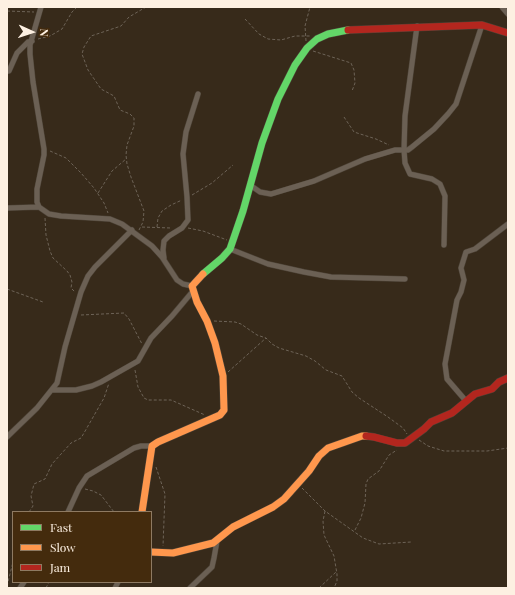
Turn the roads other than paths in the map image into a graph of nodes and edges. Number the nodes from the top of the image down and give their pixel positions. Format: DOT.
graph roads {
  1 [pos="502,7"];
  2 [pos="40,10"];
  3 [pos="508,14"];
  4 [pos="482,25"];
  5 [pos="417,26"];
  6 [pos="508,33"];
  7 [pos="32,41"];
  8 [pos="7,71"];
  9 [pos="198,94"];
  10 [pos="404,150"];
  11 [pos="250,185"];
  12 [pos="39,207"];
  13 [pos="7,208"];
  14 [pos="508,224"];
  15 [pos="134,232"];
  16 [pos="444,245"];
  17 [pos="231,246"];
  18 [pos="164,260"];
  19 [pos="405,279"];
  20 [pos="193,289"];
  21 [pos="508,378"];
  22 [pos="53,390"];
  23 [pos="466,401"];
  24 [pos="7,437"];
  25 [pos="152,446"];
  26 [pos="68,511"];
  27 [pos="142,511"];
  28 [pos="217,541"];
  29 [pos="152,552"];
  30 [pos="190,588"];
  1 -- 3 [label="street"];
  2 -- 7 [label="street"];
  4 -- 5 [label="street"];
  4 -- 6 [label="street"];
  4 -- 10 [label="street"];
  5 -- 10 [label="street"];
  5 -- 11 [label="street"];
  7 -- 8 [label="street"];
  7 -- 12 [label="street"];
  9 -- 18 [label="street"];
  10 -- 11 [label="street"];
  10 -- 16 [label="street"];
  11 -- 17 [label="street"];
  12 -- 13 [label="street"];
  12 -- 15 [label="street"];
  14 -- 23 [label="street"];
  15 -- 18 [label="street"];
  15 -- 22 [label="street"];
  17 -- 19 [label="street"];
  17 -- 20 [label="street"];
  18 -- 20 [label="street"];
  20 -- 22 [label="street"];
  20 -- 25 [label="street"];
  21 -- 23 [label="street"];
  22 -- 24 [label="street"];
  23 -- 28 [label="street"];
  25 -- 26 [label="street"];
  25 -- 27 [label="street"];
  28 -- 29 [label="street"];
  28 -- 30 [label="street"];
}
